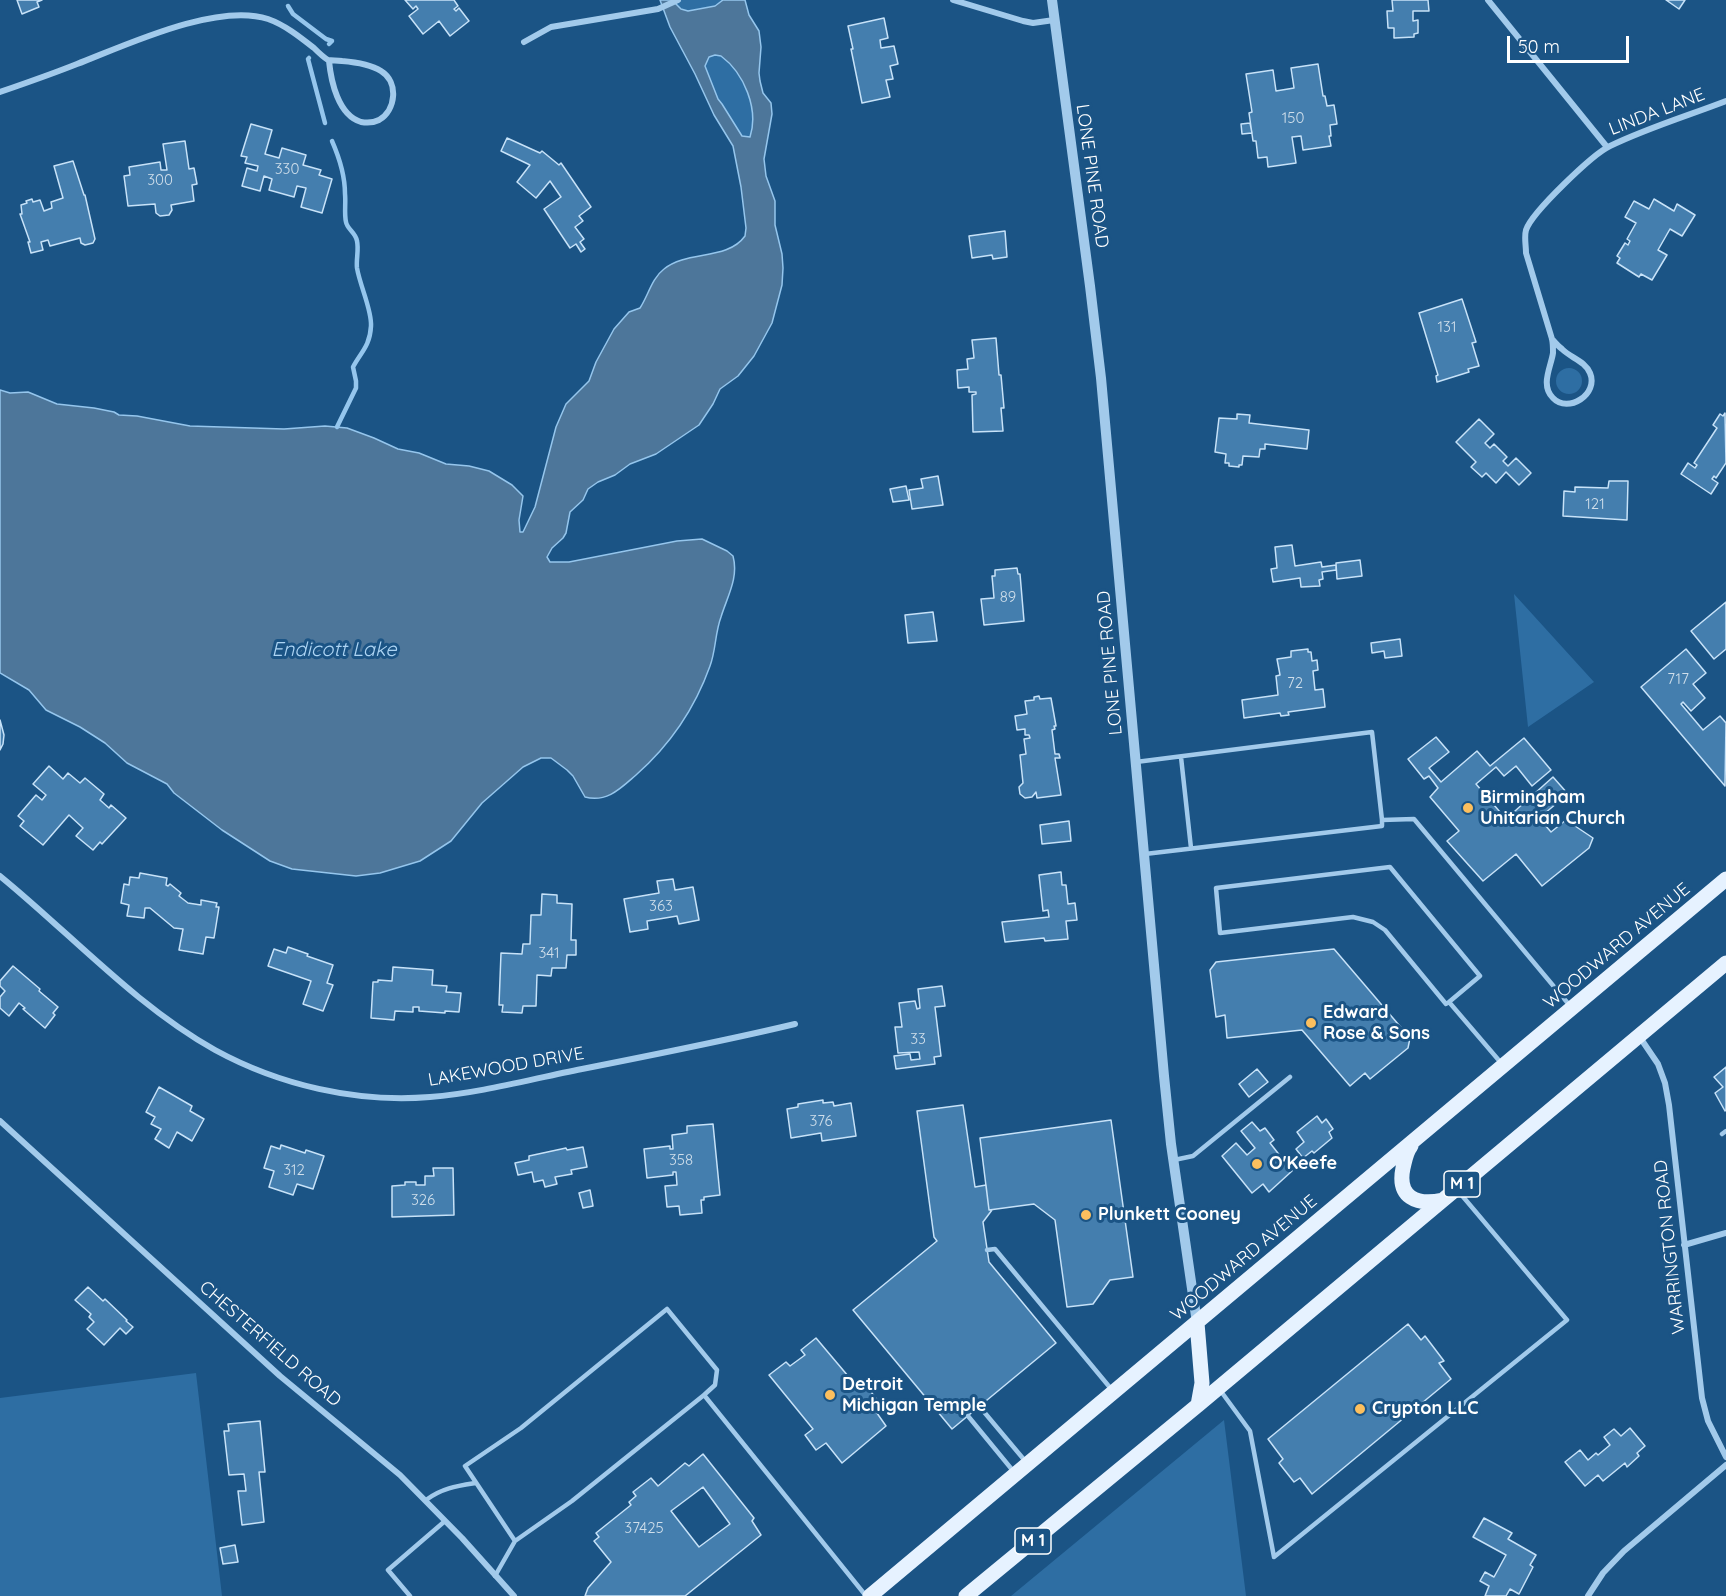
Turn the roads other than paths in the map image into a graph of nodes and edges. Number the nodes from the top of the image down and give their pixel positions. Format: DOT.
graph roads {
  1 [pos="678,0"];
  2 [pos="953,0"];
  3 [pos="1052,0"];
  4 [pos="1488,0"];
  5 [pos="1054,20"];
  6 [pos="524,42"];
  7 [pos="329,60"];
  8 [pos="0,92"];
  9 [pos="1726,101"];
  10 [pos="1607,147"];
  11 [pos="1552,339"];
  12 [pos="1181,757"];
  13 [pos="1136,762"];
  14 [pos="1382,820"];
  15 [pos="1191,848"];
  16 [pos="1145,854"];
  17 [pos="0,876"];
  18 [pos="1726,879"];
  19 [pos="1726,963"];
  20 [pos="1449,1002"];
  21 [pos="1573,1009"];
  22 [pos="795,1024"];
  23 [pos="1639,1035"];
  24 [pos="1503,1066"];
  25 [pos="1290,1077"];
  26 [pos="0,1121"];
  27 [pos="1417,1139"];
  28 [pos="1174,1160"];
  29 [pos="1456,1189"];
  30 [pos="1444,1200"];
  31 [pos="1726,1233"];
  32 [pos="1684,1245"];
  33 [pos="987,1250"];
  34 [pos="1197,1323"];
  35 [pos="1219,1388"];
  36 [pos="1114,1392"];
  37 [pos="704,1395"];
  38 [pos="1198,1405"];
  39 [pos="979,1406"];
  40 [pos="968,1416"];
  41 [pos="1726,1457"];
  42 [pos="1726,1465"];
  43 [pos="1022,1469"];
  44 [pos="476,1483"];
  45 [pos="426,1500"];
  46 [pos="445,1521"];
  47 [pos="514,1541"];
  48 [pos="495,1576"];
  49 [pos="410,1596"];
  50 [pos="514,1596"];
  51 [pos="868,1596"];
  52 [pos="966,1596"];
  53 [pos="1588,1596"];
  1 -- 6 [label="street"];
  2 -- 5 [label="street"];
  3 -- 5 [label="street, LONE PINE ROAD"];
  4 -- 10 [label="street, LINDA LANE"];
  5 -- 13 [label="street, LONE PINE ROAD"];
  7 -- 7 [label="street"];
  7 -- 8 [label="street"];
  9 -- 10 [label="street, LINDA LANE"];
  10 -- 11 [label="street"];
  11 -- 11 [label="street"];
  12 -- 13 [label="lane"];
  12 -- 14 [label="lane"];
  12 -- 15 [label="lane"];
  13 -- 16 [label="street, LONE PINE ROAD"];
  14 -- 15 [label="lane"];
  14 -- 21 [label="lane"];
  15 -- 16 [label="lane"];
  16 -- 28 [label="street, LONE PINE ROAD"];
  17 -- 22 [label="street, LAKEWOOD DRIVE"];
  18 -- 21 [label="main road, WOODWARD AVENUE"];
  19 -- 23 [label="main road, M 1"];
  20 -- 20 [label="lane"];
  20 -- 24 [label="lane"];
  21 -- 24 [label="main road, WOODWARD AVENUE"];
  23 -- 29 [label="main road, M 1"];
  23 -- 32 [label="street, WARRINGTON ROAD"];
  24 -- 27 [label="main road, WOODWARD AVENUE"];
  25 -- 28 [label="lane"];
  26 -- 45 [label="street, CHESTERFIELD ROAD"];
  27 -- 30 [label="main road"];
  27 -- 34 [label="main road, WOODWARD AVENUE"];
  28 -- 34 [label="street, LONE PINE ROAD"];
  29 -- 30 [label="main road, M 1"];
  29 -- 35 [label="lane"];
  30 -- 35 [label="main road, M 1"];
  31 -- 32 [label="street"];
  32 -- 41 [label="street, WARRINGTON ROAD"];
  33 -- 36 [label="lane"];
  34 -- 36 [label="main road, WOODWARD AVENUE"];
  34 -- 38 [label="main road"];
  35 -- 38 [label="main road, M 1"];
  36 -- 43 [label="main road, WOODWARD AVENUE"];
  37 -- 44 [label="lane"];
  37 -- 47 [label="lane"];
  37 -- 51 [label="lane"];
  38 -- 52 [label="main road, M 1"];
  39 -- 43 [label="lane"];
  40 -- 43 [label="lane"];
  42 -- 53 [label="street"];
  43 -- 51 [label="main road, WOODWARD AVENUE"];
  44 -- 45 [label="lane"];
  44 -- 47 [label="lane"];
  45 -- 46 [label="street, CHESTERFIELD ROAD"];
  46 -- 48 [label="street, CHESTERFIELD ROAD"];
  46 -- 49 [label="lane"];
  47 -- 48 [label="lane"];
  48 -- 50 [label="street, CHESTERFIELD ROAD"];
}
